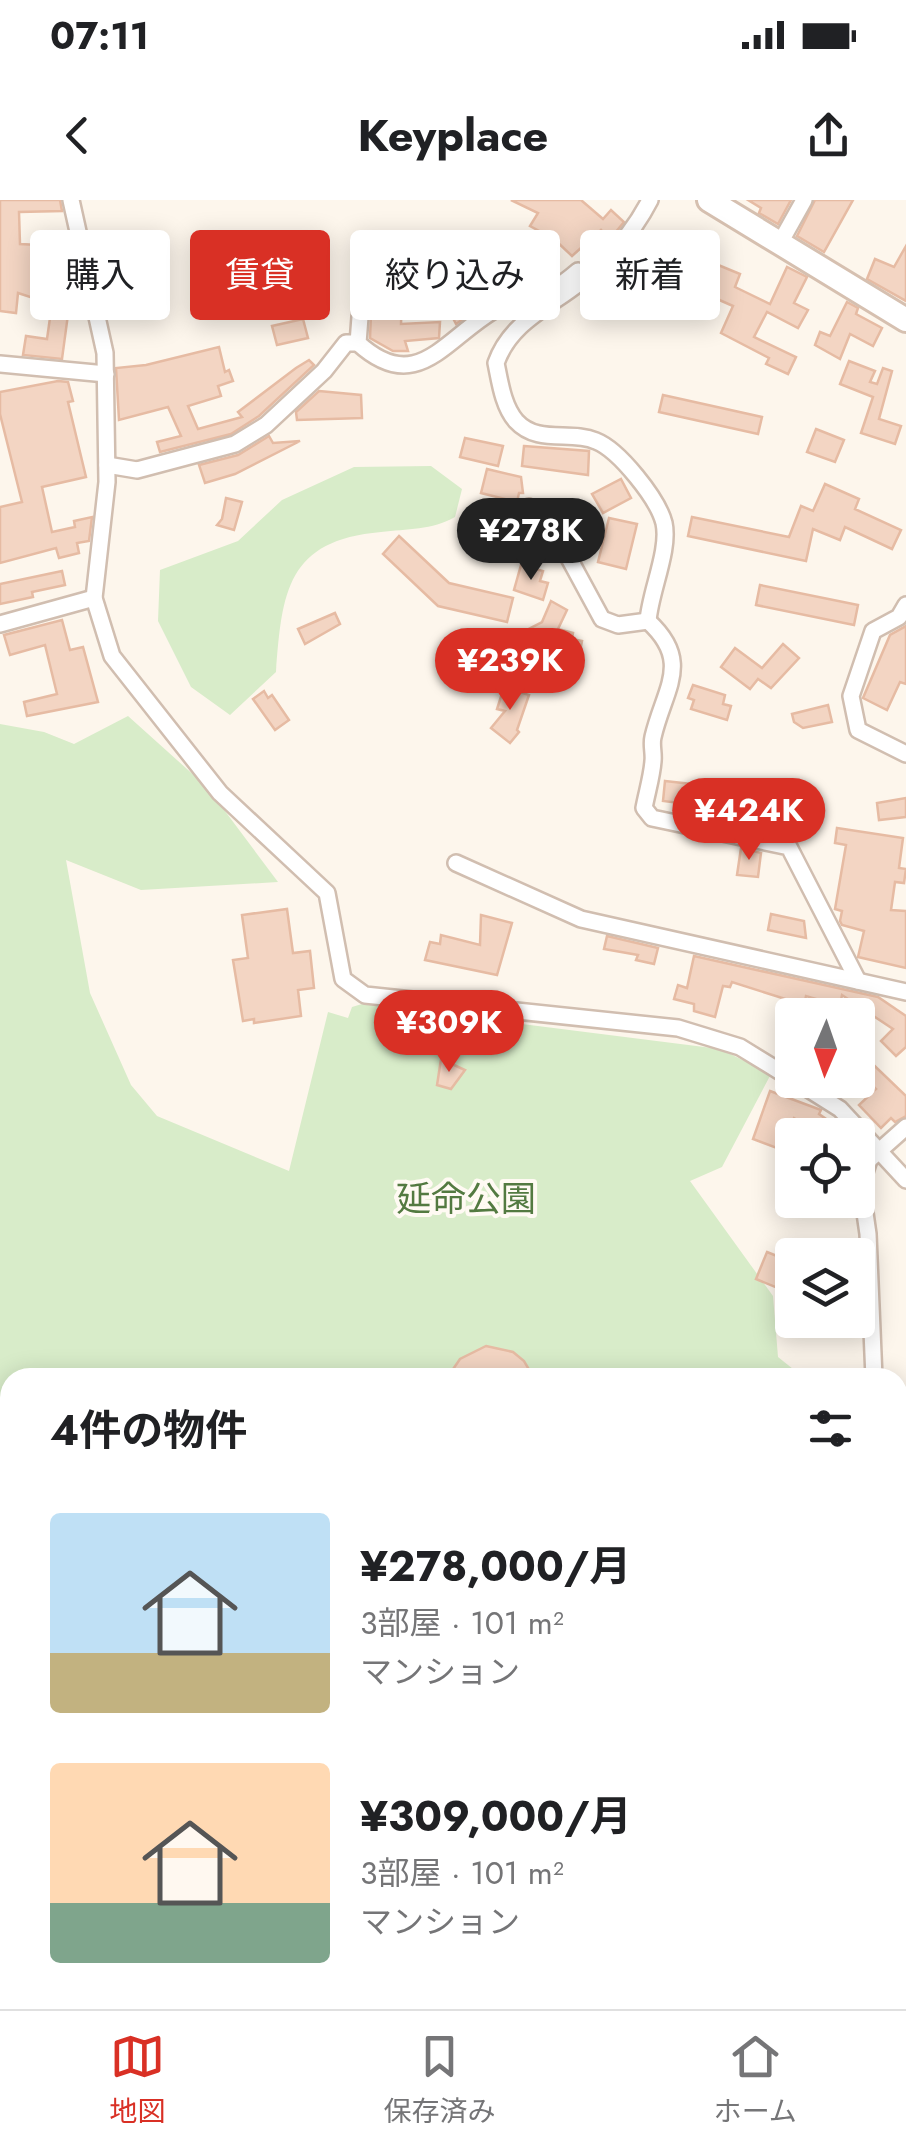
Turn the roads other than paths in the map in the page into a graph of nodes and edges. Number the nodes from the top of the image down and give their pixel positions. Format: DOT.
graph roads {
  1 [pos="71,200"];
  2 [pos="650,200"];
  3 [pos="709,200"];
  4 [pos="804,200"];
  5 [pos="630,230"];
  6 [pos="780,242"];
  7 [pos="580,270"];
  8 [pos="580,282"];
  9 [pos="360,320"];
  10 [pos="906,320"];
  11 [pos="358,343"];
  12 [pos="0,364"];
  13 [pos="106,374"];
  14 [pos="107,465"];
  15 [pos="529,507"];
  16 [pos="94,598"];
  17 [pos="906,606"];
  18 [pos="648,621"];
  19 [pos="0,624"];
  20 [pos="906,754"];
  21 [pos="456,863"];
  22 [pos="858,981"];
  23 [pos="906,992"];
  24 [pos="775,1069"];
  25 [pos="823,1098"];
  26 [pos="906,1127"];
  27 [pos="880,1152"];
  28 [pos="906,1180"];
  29 [pos="874,1368"];
  1 -- 13 [label="street"];
  2 -- 5 [label="street"];
  3 -- 6 [label="main road"];
  4 -- 6 [label="street"];
  6 -- 10 [label="main road"];
  7 -- 11 [label="street"];
  8 -- 18 [label="street"];
  9 -- 11 [label="street"];
  11 -- 14 [label="street"];
  12 -- 13 [label="street"];
  13 -- 14 [label="street"];
  14 -- 16 [label="street"];
  15 -- 18 [label="street"];
  16 -- 19 [label="street"];
  16 -- 24 [label="street"];
  17 -- 20 [label="street"];
  18 -- 22 [label="street"];
  21 -- 22 [label="street"];
  22 -- 23 [label="street"];
  25 -- 27 [label="street"];
  26 -- 27 [label="street"];
  27 -- 28 [label="street"];
  27 -- 29 [label="street"];
}
